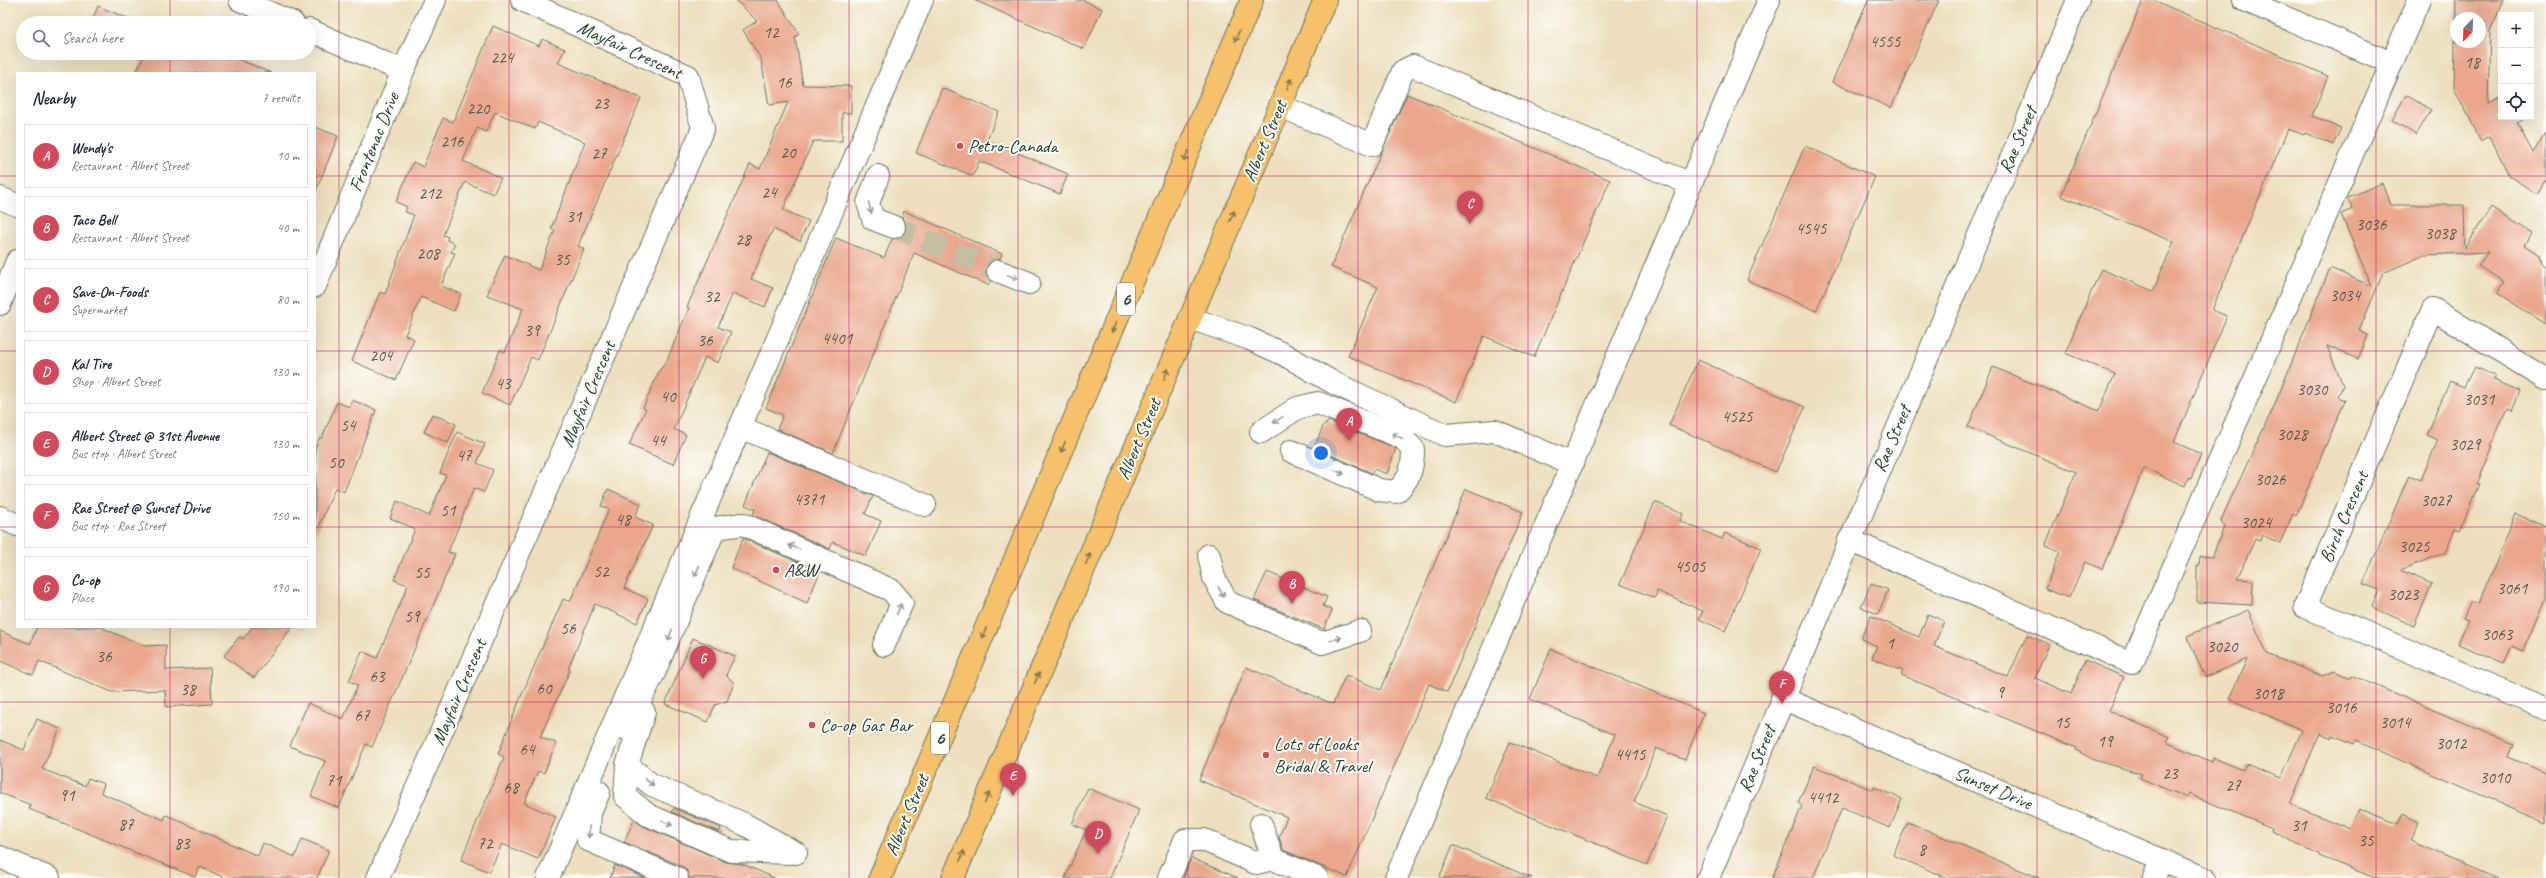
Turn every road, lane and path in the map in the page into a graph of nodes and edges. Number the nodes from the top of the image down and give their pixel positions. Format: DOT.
graph roads {
  1 [pos="240,0"];
  2 [pos="435,0"];
  3 [pos="522,0"];
  4 [pos="922,0"];
  5 [pos="1252,0"];
  6 [pos="1325,0"];
  7 [pos="1769,0"];
  8 [pos="2078,0"];
  9 [pos="2244,0"];
  10 [pos="2419,0"];
  11 [pos="277,16"];
  12 [pos="316,33"];
  13 [pos="2392,63"];
  14 [pos="403,71"];
  15 [pos="1280,106"];
  16 [pos="878,176"];
  17 [pos="1691,184"];
  18 [pos="0,198"];
  19 [pos="16,205"];
  20 [pos="894,227"];
  21 [pos="16,264"];
  22 [pos="998,271"];
  23 [pos="1029,283"];
  24 [pos="316,284"];
  25 [pos="0,304"];
  26 [pos="1190,318"];
  27 [pos="2546,379"];
  28 [pos="740,426"];
  29 [pos="1261,432"];
  30 [pos="1291,451"];
  31 [pos="1572,464"];
  32 [pos="925,505"];
  33 [pos="0,518"];
  34 [pos="16,525"];
  35 [pos="1849,540"];
  36 [pos="1209,555"];
  37 [pos="1360,631"];
  38 [pos="884,644"];
  39 [pos="654,673"];
  40 [pos="1782,698"];
  41 [pos="2546,709"];
  42 [pos="628,765"];
  43 [pos="1261,824"];
  44 [pos="0,857"];
  45 [pos="1273,859"];
  46 [pos="2158,869"];
  47 [pos="50,878"];
  48 [pos="378,878"];
  49 [pos="548,878"];
  50 [pos="677,878"];
  51 [pos="880,878"];
  52 [pos="953,878"];
  53 [pos="1169,878"];
  54 [pos="1318,878"];
  55 [pos="1396,878"];
  56 [pos="1708,878"];
  57 [pos="2204,878"];
  1 -- 11 [label="street"];
  2 -- 14 [label="street, Frontenac Drive"];
  3 -- 48 [label="street, Mayfair Crescent"];
  4 -- 28 [label="street"];
  5 -- 51 [label="main road, Albert Street / 6, one-way"];
  15 -- 6 [label="main road, Albert Street, one-way"];
  7 -- 17 [label="street"];
  8 -- 35 [label="street, Rae Street"];
  9 -- 13 [label="street"];
  10 -- 13 [label="street"];
  12 -- 14 [label="street"];
  13 -- 35 [label="street"];
  14 -- 24 [label="street, Frontenac Drive"];
  15 -- 17 [label="street"];
  26 -- 15 [label="main road, Albert Street, one-way"];
  16 -- 20 [label="street, one-way"];
  17 -- 31 [label="street"];
  18 -- 19 [label="street"];
  21 -- 25 [label="street"];
  22 -- 23 [label="street, one-way"];
  26 -- 31 [label="street"];
  52 -- 26 [label="main road, Albert Street, one-way"];
  27 -- 41 [label="street, Birch Crescent"];
  28 -- 32 [label="street"];
  28 -- 49 [label="street"];
  30 -- 29 [label="street, one-way"];
  31 -- 55 [label="street"];
  33 -- 34 [label="street"];
  35 -- 40 [label="street, Rae Street"];
  36 -- 37 [label="street, one-way"];
  38 -- 39 [label="street, one-way"];
  39 -- 42 [label="street"];
  39 -- 50 [label="street, one-way"];
  40 -- 46 [label="street, Sunset Drive"];
  40 -- 56 [label="street, Rae Street"];
  42 -- 42 [label="street"];
  43 -- 45 [label="street"];
  44 -- 47 [label="street"];
  45 -- 53 [label="street"];
  45 -- 54 [label="street"];
  46 -- 57 [label="street, Sunset Drive"];
}
